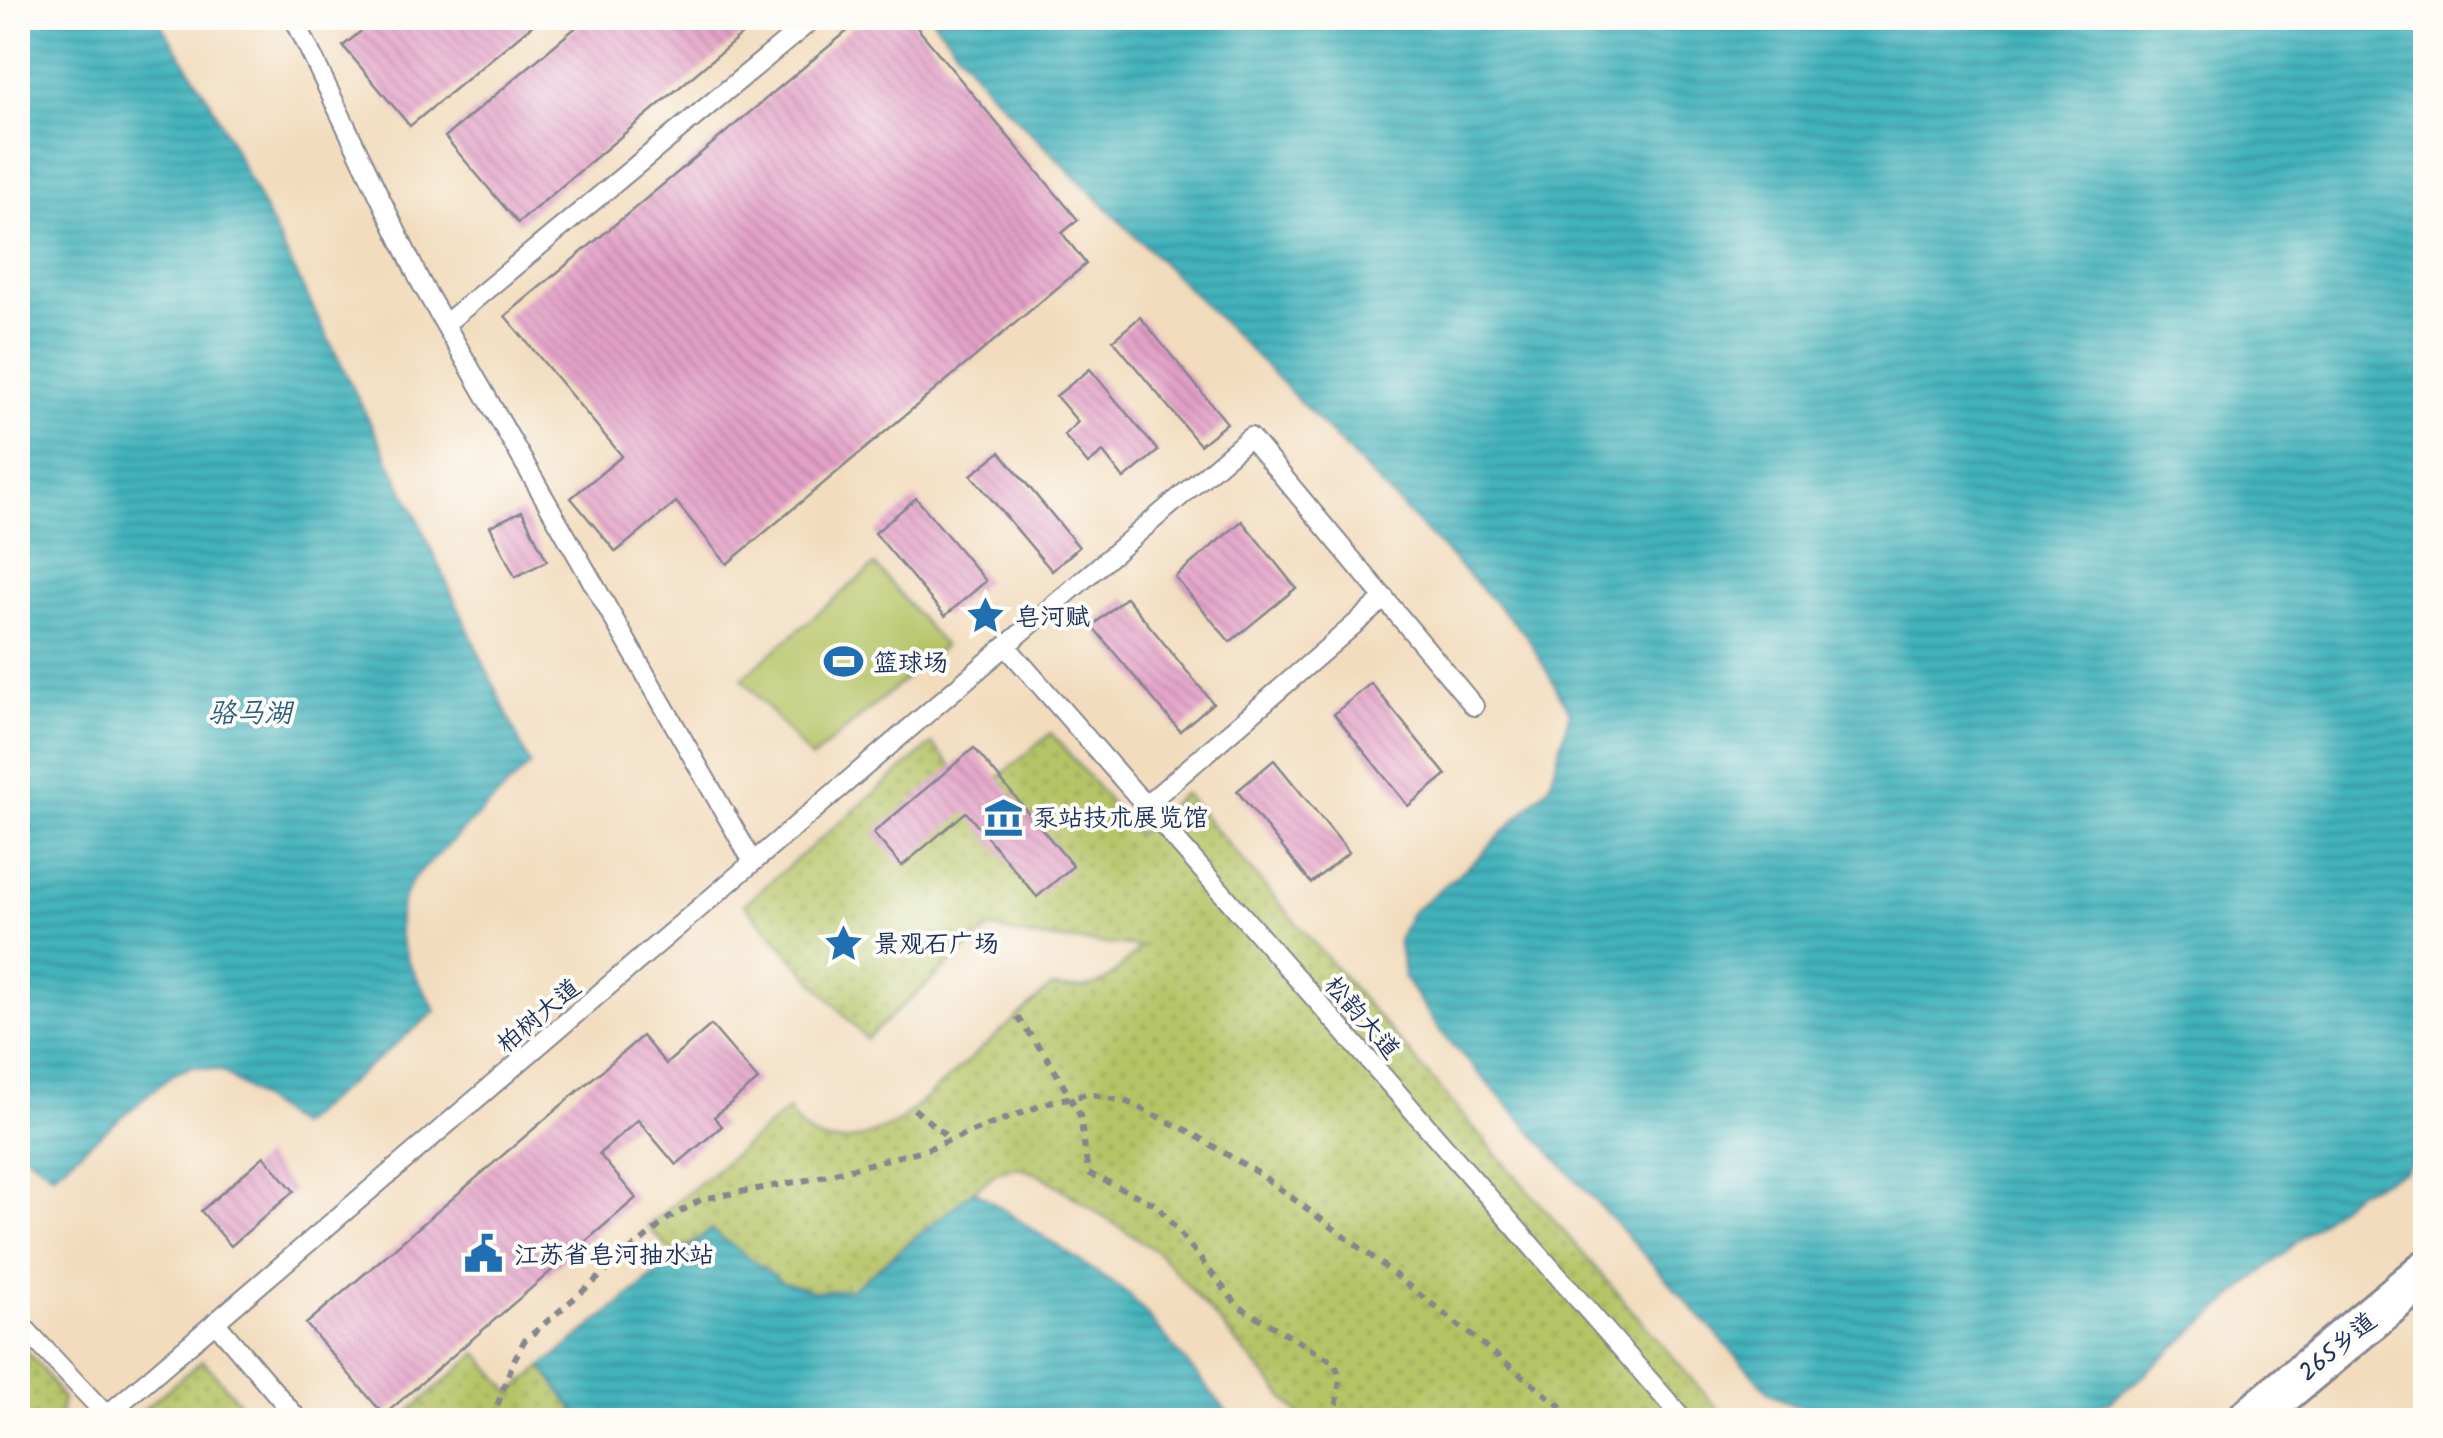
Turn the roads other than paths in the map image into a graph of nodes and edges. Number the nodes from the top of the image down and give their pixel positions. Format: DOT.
graph roads {
  1 [pos="294,18"];
  2 [pos="814,18"];
  3 [pos="445,324"];
  4 [pos="1385,598"];
  5 [pos="1006,646"];
  6 [pos="1474,706"];
  7 [pos="1145,806"];
  8 [pos="754,862"];
  9 [pos="2426,1272"];
  10 [pos="18,1321"];
  11 [pos="215,1322"];
  12 [pos="104,1418"];
  13 [pos="296,1418"];
  14 [pos="1684,1420"];
  15 [pos="2249,1420"];
  1 -- 3 [label="lane"];
  2 -- 3 [label="lane"];
  3 -- 8 [label="lane"];
  4 -- 5 [label="lane, 柏树大道"];
  4 -- 6 [label="lane"];
  4 -- 7 [label="lane"];
  5 -- 7 [label="lane, 松韵大道"];
  5 -- 8 [label="lane, 柏树大道"];
  7 -- 14 [label="lane, 松韵大道"];
  8 -- 11 [label="lane, 柏树大道"];
  9 -- 15 [label="street, 265乡道"];
  10 -- 12 [label="lane"];
  11 -- 12 [label="lane, 柏树大道"];
  11 -- 13 [label="lane"];
}
